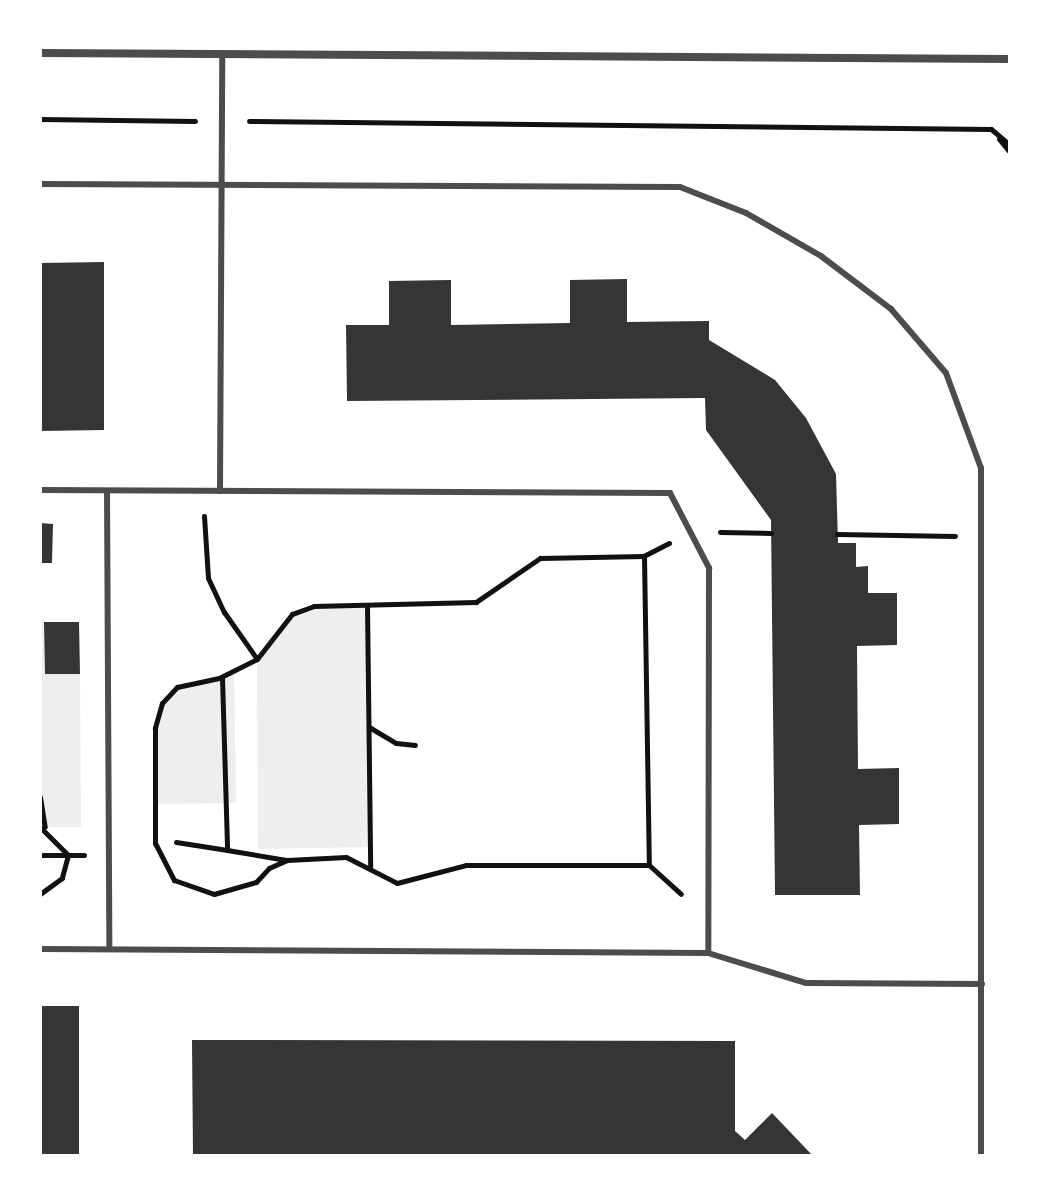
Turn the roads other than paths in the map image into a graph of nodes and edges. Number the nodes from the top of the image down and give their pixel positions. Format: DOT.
graph roads {
  1 [pos="40,53"];
  2 [pos="222,54"];
  3 [pos="1010,59"];
  4 [pos="40,184"];
  5 [pos="221,185"];
  6 [pos="40,490"];
  7 [pos="107,491"];
  8 [pos="220,491"];
  9 [pos="40,949"];
  10 [pos="109,949"];
  11 [pos="708,953"];
  12 [pos="982,984"];
  13 [pos="981,1156"];
  1 -- 2 [label="street"];
  2 -- 3 [label="street"];
  2 -- 5 [label="lane"];
  4 -- 5 [label="lane"];
  5 -- 8 [label="lane"];
  5 -- 12 [label="lane"];
  6 -- 7 [label="lane"];
  7 -- 8 [label="lane"];
  7 -- 10 [label="lane"];
  8 -- 11 [label="lane"];
  9 -- 10 [label="lane"];
  10 -- 11 [label="lane"];
  11 -- 12 [label="lane"];
  12 -- 13 [label="lane"];
}
